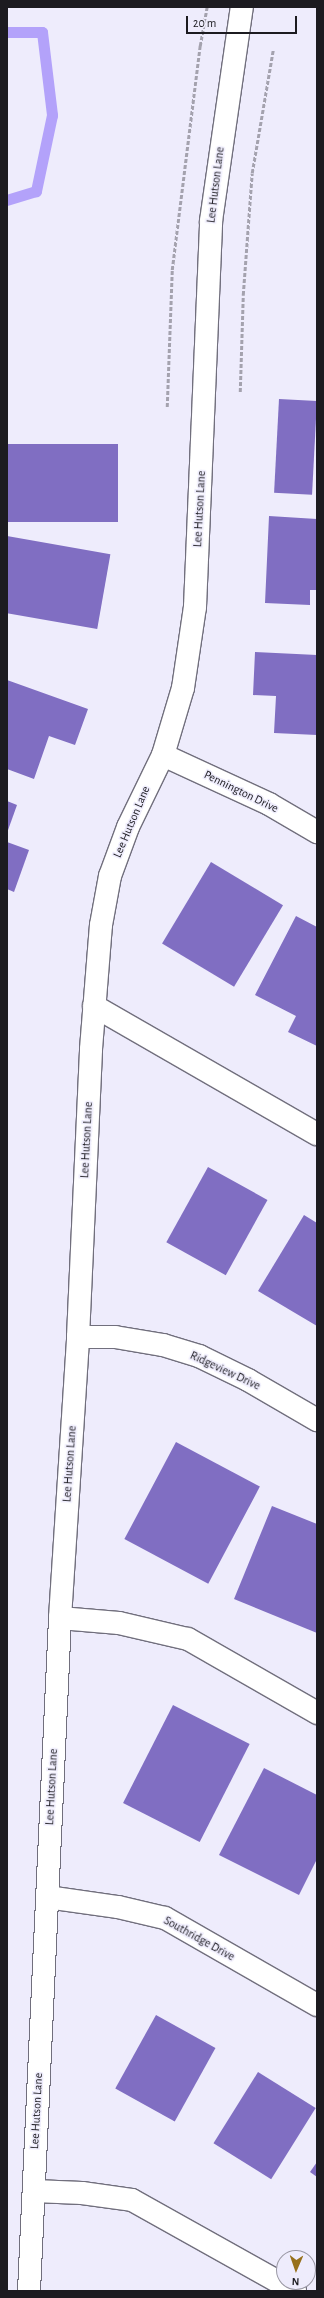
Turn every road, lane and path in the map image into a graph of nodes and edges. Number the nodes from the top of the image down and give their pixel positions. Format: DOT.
graph roads {
  1 [pos="242,7"];
  2 [pos="273,50"];
  3 [pos="240,392"];
  4 [pos="163,754"];
  5 [pos="317,832"];
  6 [pos="94,1006"];
  7 [pos="317,1134"];
  8 [pos="78,1336"];
  9 [pos="317,1420"];
  10 [pos="60,1618"];
  11 [pos="317,1713"];
  12 [pos="47,1897"];
  13 [pos="317,2005"];
  14 [pos="34,2191"];
  15 [pos="29,2291"];
  16 [pos="295,2291"];
  1 -- 4 [label="street, Lee Hutson Lane"];
  2 -- 3 [label="path"];
  4 -- 5 [label="street, Pennington Drive"];
  4 -- 6 [label="street, Lee Hutson Lane"];
  6 -- 7 [label="street"];
  6 -- 8 [label="street, Lee Hutson Lane"];
  8 -- 9 [label="street, Ridgeview Drive"];
  8 -- 10 [label="street, Lee Hutson Lane"];
  10 -- 11 [label="street"];
  10 -- 12 [label="street, Lee Hutson Lane"];
  12 -- 13 [label="street, Southridge Drive"];
  12 -- 14 [label="street, Lee Hutson Lane"];
  14 -- 15 [label="street, Lee Hutson Lane"];
  14 -- 16 [label="street"];
}
